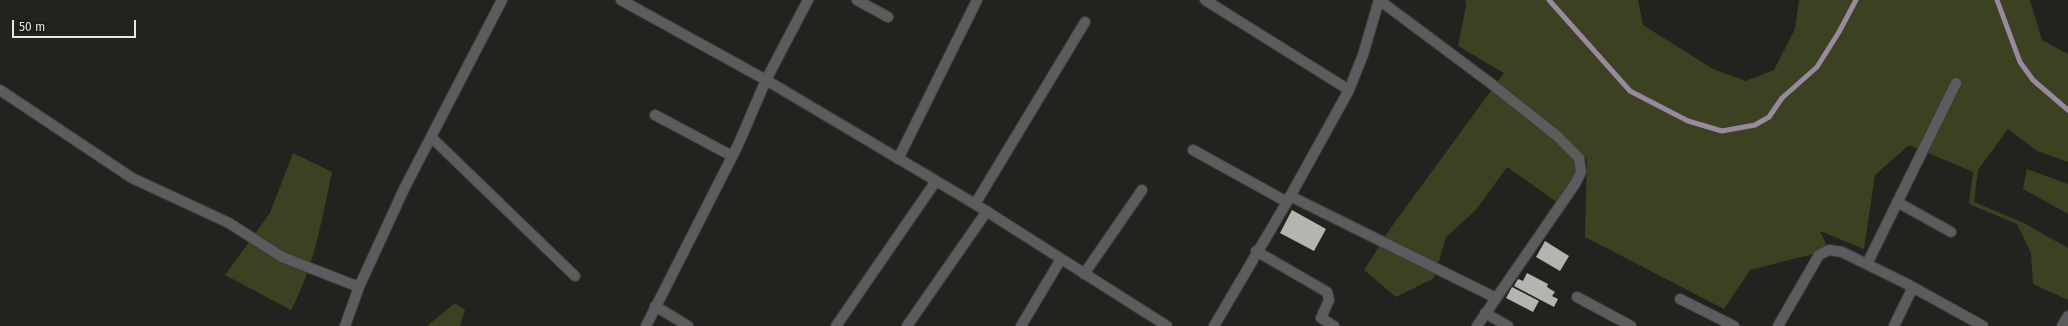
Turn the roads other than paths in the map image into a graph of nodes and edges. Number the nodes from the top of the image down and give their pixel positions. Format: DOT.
graph roads {
  1 [pos="502,0"];
  2 [pos="621,0"];
  3 [pos="808,0"];
  4 [pos="857,0"];
  5 [pos="977,0"];
  6 [pos="1205,0"];
  7 [pos="1379,0"];
  8 [pos="888,17"];
  9 [pos="1085,22"];
  10 [pos="766,80"];
  11 [pos="1956,83"];
  12 [pos="0,90"];
  13 [pos="1349,90"];
  14 [pos="655,115"];
  15 [pos="431,136"];
  16 [pos="1193,150"];
  17 [pos="732,156"];
  18 [pos="898,159"];
  19 [pos="936,181"];
  20 [pos="1142,190"];
  21 [pos="1288,199"];
  22 [pos="1897,202"];
  23 [pos="975,204"];
  24 [pos="987,211"];
  25 [pos="1951,232"];
  26 [pos="1256,251"];
  27 [pos="1061,259"];
  28 [pos="1867,264"];
  29 [pos="1084,274"];
  30 [pos="575,276"];
  31 [pos="359,287"];
  32 [pos="1913,287"];
  33 [pos="1577,297"];
  34 [pos="1496,298"];
  35 [pos="1680,299"];
  36 [pos="655,306"];
  37 [pos="1485,313"];
  38 [pos="2068,316"];
  39 [pos="345,326"];
  40 [pos="646,326"];
  41 [pos="688,326"];
  42 [pos="836,326"];
  43 [pos="908,326"];
  44 [pos="1021,326"];
  45 [pos="1167,326"];
  46 [pos="1214,326"];
  47 [pos="1334,326"];
  48 [pos="1477,326"];
  49 [pos="1508,326"];
  50 [pos="1631,326"];
  51 [pos="1734,326"];
  52 [pos="1778,326"];
  53 [pos="1894,326"];
  54 [pos="1983,326"];
  55 [pos="2062,326"];
  1 -- 15 [label="street"];
  2 -- 10 [label="street"];
  3 -- 10 [label="street"];
  4 -- 8 [label="street"];
  5 -- 18 [label="street"];
  6 -- 13 [label="street"];
  7 -- 13 [label="street"];
  7 -- 34 [label="street"];
  9 -- 23 [label="street"];
  10 -- 17 [label="street"];
  10 -- 18 [label="street"];
  11 -- 22 [label="street"];
  12 -- 31 [label="street"];
  13 -- 21 [label="street"];
  14 -- 17 [label="street"];
  15 -- 30 [label="street"];
  15 -- 31 [label="street"];
  16 -- 21 [label="street"];
  17 -- 36 [label="street"];
  18 -- 19 [label="street"];
  19 -- 23 [label="street"];
  19 -- 42 [label="street"];
  20 -- 29 [label="street"];
  21 -- 26 [label="street"];
  21 -- 34 [label="street"];
  22 -- 25 [label="street"];
  22 -- 28 [label="street"];
  23 -- 24 [label="street"];
  24 -- 27 [label="street"];
  24 -- 43 [label="street"];
  26 -- 46 [label="street"];
  26 -- 47 [label="street"];
  27 -- 29 [label="street"];
  27 -- 44 [label="street"];
  28 -- 32 [label="street"];
  28 -- 52 [label="street"];
  29 -- 45 [label="street"];
  31 -- 39 [label="street"];
  32 -- 53 [label="street"];
  32 -- 54 [label="street"];
  33 -- 50 [label="street"];
  34 -- 37 [label="street"];
  35 -- 51 [label="street"];
  36 -- 40 [label="street"];
  36 -- 41 [label="street"];
  37 -- 48 [label="street"];
  37 -- 49 [label="street"];
  38 -- 55 [label="street"];
}
